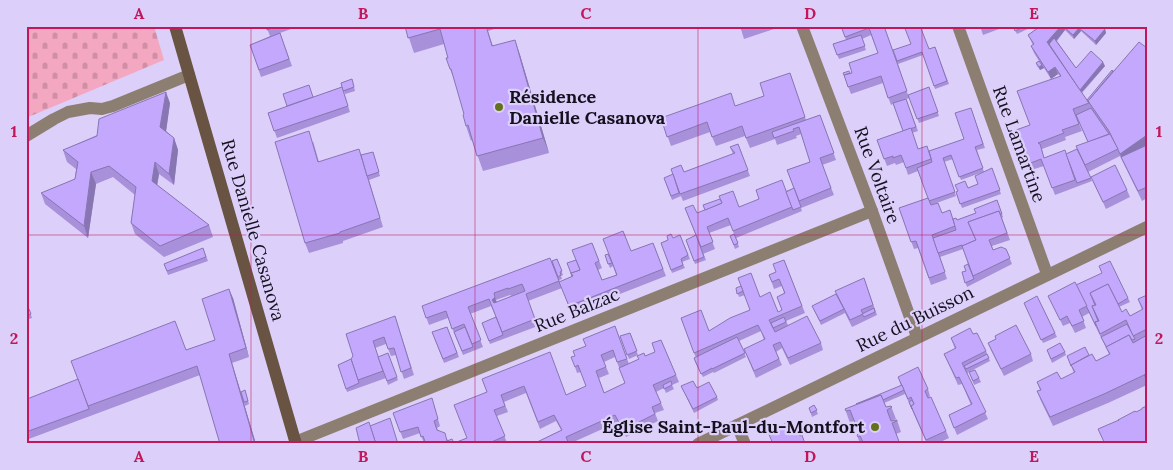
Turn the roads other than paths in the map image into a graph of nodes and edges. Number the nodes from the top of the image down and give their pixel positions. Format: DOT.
graph roads {
  1 [pos="175,26"];
  2 [pos="802,26"];
  3 [pos="958,26"];
  4 [pos="190,75"];
  5 [pos="26,136"];
  6 [pos="872,211"];
  7 [pos="1147,227"];
  8 [pos="1047,274"];
  9 [pos="917,337"];
  10 [pos="737,425"];
  11 [pos="296,443"];
  12 [pos="698,444"];
  13 [pos="744,444"];
  1 -- 4 [label="main road, Rue Danielle Casanova"];
  2 -- 6 [label="street, Rue Voltaire"];
  3 -- 8 [label="street, Rue Lamartine"];
  4 -- 5 [label="street"];
  4 -- 11 [label="main road, Rue Danielle Casanova"];
  6 -- 9 [label="street, Rue Voltaire"];
  6 -- 11 [label="street, Rue Balzac"];
  7 -- 8 [label="street, Rue du Buisson"];
  8 -- 9 [label="street, Rue du Buisson"];
  9 -- 10 [label="street, Rue du Buisson"];
  10 -- 12 [label="street, Rue du Buisson"];
  10 -- 13 [label="street"];
}
